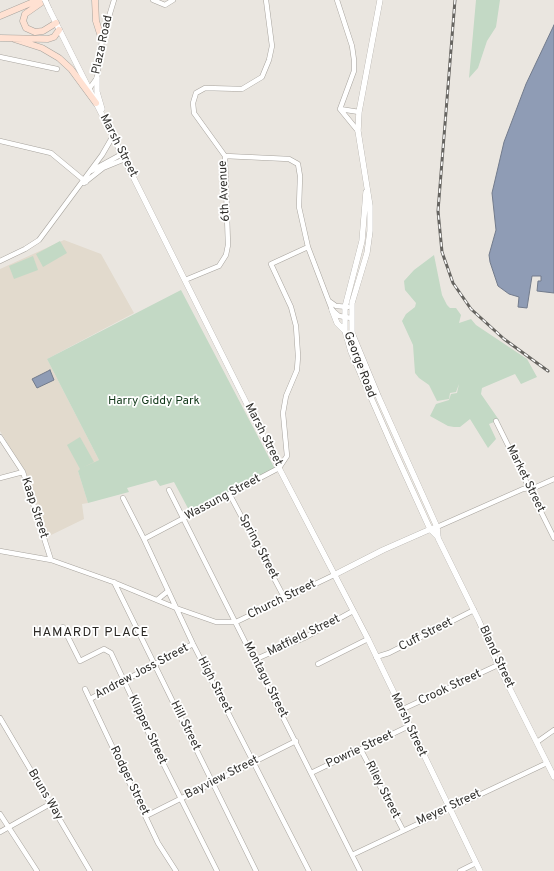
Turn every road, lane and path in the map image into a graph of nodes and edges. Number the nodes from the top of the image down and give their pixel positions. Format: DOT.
graph roads {
  1 [pos="38,0"];
  2 [pos="45,0"];
  3 [pos="95,0"];
  4 [pos="114,0"];
  5 [pos="153,0"];
  6 [pos="173,0"];
  7 [pos="266,0"];
  8 [pos="333,0"];
  9 [pos="380,0"];
  10 [pos="337,2"];
  11 [pos="0,16"];
  12 [pos="56,23"];
  13 [pos="59,30"];
  14 [pos="0,38"];
  15 [pos="14,39"];
  16 [pos="102,40"];
  17 [pos="0,57"];
  18 [pos="57,69"];
  19 [pos="97,78"];
  20 [pos="89,89"];
  21 [pos="96,103"];
  22 [pos="340,109"];
  23 [pos="359,112"];
  24 [pos="107,125"];
  25 [pos="358,131"];
  26 [pos="113,136"];
  27 [pos="0,140"];
  28 [pos="123,156"];
  29 [pos="225,156"];
  30 [pos="88,173"];
  31 [pos="84,181"];
  32 [pos="366,191"];
  33 [pos="308,247"];
  34 [pos="0,261"];
  35 [pos="185,280"];
  36 [pos="328,299"];
  37 [pos="345,307"];
  38 [pos="351,308"];
  39 [pos="332,310"];
  40 [pos="344,318"];
  41 [pos="351,318"];
  42 [pos="345,331"];
  43 [pos="496,421"];
  44 [pos="0,437"];
  45 [pos="279,468"];
  46 [pos="23,472"];
  47 [pos="0,478"];
  48 [pos="554,478"];
  49 [pos="530,488"];
  50 [pos="169,490"];
  51 [pos="230,495"];
  52 [pos="123,498"];
  53 [pos="185,519"];
  54 [pos="437,527"];
  55 [pos="430,529"];
  56 [pos="438,538"];
  57 [pos="554,538"];
  58 [pos="144,539"];
  59 [pos="0,551"];
  60 [pos="51,560"];
  61 [pos="334,575"];
  62 [pos="114,582"];
  63 [pos="168,591"];
  64 [pos="285,599"];
  65 [pos="157,600"];
  66 [pos="176,608"];
  67 [pos="474,610"];
  68 [pos="353,611"];
  69 [pos="236,622"];
  70 [pos="63,627"];
  71 [pos="368,639"];
  72 [pos="193,644"];
  73 [pos="376,657"];
  74 [pos="254,660"];
  75 [pos="318,664"];
  76 [pos="155,665"];
  77 [pos="498,665"];
  78 [pos="124,681"];
  79 [pos="85,689"];
  80 [pos="90,699"];
  81 [pos="401,710"];
  82 [pos="1,721"];
  83 [pos="409,726"];
  84 [pos="554,730"];
  85 [pos="296,741"];
  86 [pos="537,742"];
  87 [pos="361,750"];
  88 [pos="254,762"];
  89 [pos="547,763"];
  90 [pos="311,773"];
  91 [pos="554,777"];
  92 [pos="213,784"];
  93 [pos="181,799"];
  94 [pos="50,804"];
  95 [pos="449,808"];
  96 [pos="0,814"];
  97 [pos="146,816"];
  98 [pos="10,827"];
  99 [pos="403,830"];
  100 [pos="0,832"];
  101 [pos="352,855"];
  102 [pos="476,863"];
  103 [pos="37,871"];
  104 [pos="90,871"];
  105 [pos="176,871"];
  106 [pos="217,871"];
  107 [pos="256,871"];
  108 [pos="309,871"];
  109 [pos="360,871"];
  110 [pos="460,871"];
  111 [pos="480,871"];
  1 -- 11 [label="main road"];
  2 -- 12 [label="street, Marsh Street, bridge"];
  2 -- 12 [label="main road"];
  3 -- 16 [label="main road"];
  4 -- 16 [label="street, Plaza Road"];
  5 -- 6 [label="street"];
  7 -- 29 [label="street, 6th Avenue"];
  8 -- 10 [label="street"];
  9 -- 23 [label="street, George Road"];
  10 -- 22 [label="street"];
  12 -- 13 [label="street, Marsh Street"];
  13 -- 15 [label="main road"];
  13 -- 20 [label="street, Marsh Street"];
  14 -- 15 [label="main road"];
  15 -- 21 [label="main road"];
  16 -- 19 [label="street, Plaza Road"];
  17 -- 18 [label="street"];
  19 -- 20 [label="street, Plaza Road"];
  19 -- 24 [label="street"];
  20 -- 21 [label="street, Marsh Street"];
  21 -- 24 [label="street, Marsh Street"];
  22 -- 23 [label="street"];
  22 -- 25 [label="street"];
  23 -- 25 [label="street, George Road"];
  24 -- 26 [label="street, Marsh Street"];
  25 -- 32 [label="street, George Road"];
  26 -- 28 [label="street, Marsh Street"];
  26 -- 30 [label="street"];
  27 -- 31 [label="street"];
  28 -- 30 [label="street"];
  28 -- 31 [label="street"];
  28 -- 35 [label="street, Marsh Street"];
  29 -- 33 [label="street"];
  29 -- 35 [label="street, 6th Avenue"];
  30 -- 31 [label="street"];
  31 -- 34 [label="street"];
  32 -- 37 [label="street, George Road"];
  32 -- 38 [label="street, George Road"];
  33 -- 36 [label="street"];
  33 -- 45 [label="street"];
  35 -- 45 [label="street, Marsh Street"];
  36 -- 37 [label="street"];
  36 -- 39 [label="street"];
  37 -- 38 [label="street"];
  37 -- 40 [label="street, George Road"];
  38 -- 41 [label="street, George Road"];
  39 -- 40 [label="street"];
  39 -- 42 [label="street"];
  40 -- 41 [label="street"];
  40 -- 42 [label="street, George Road"];
  41 -- 54 [label="street, George Road"];
  42 -- 55 [label="street, George Road"];
  43 -- 49 [label="street, Market Street"];
  44 -- 46 [label="street, Kaap Street"];
  45 -- 51 [label="street, Wassung Street"];
  45 -- 61 [label="street, Marsh Street"];
  46 -- 47 [label="street"];
  46 -- 60 [label="street, Kaap Street"];
  48 -- 49 [label="street, Church Street"];
  49 -- 54 [label="street, Church Street"];
  49 -- 57 [label="street, Market Street"];
  50 -- 53 [label="street, Montagu Street"];
  51 -- 53 [label="street, Wassung Street"];
  51 -- 64 [label="street, Spring Street"];
  52 -- 58 [label="street, High Street"];
  53 -- 58 [label="street, Wassung Street"];
  53 -- 69 [label="street, Montagu Street"];
  54 -- 55 [label="street, Church Street"];
  54 -- 56 [label="street, Bland Street"];
  55 -- 56 [label="street, Bland Street"];
  55 -- 61 [label="street, Church Street"];
  56 -- 67 [label="street, Bland Street"];
  58 -- 63 [label="street, High Street"];
  59 -- 60 [label="street, Church Street"];
  60 -- 62 [label="street, Church Street"];
  61 -- 64 [label="street, Church Street"];
  61 -- 68 [label="street, Marsh Street"];
  62 -- 65 [label="street, Church Street"];
  62 -- 76 [label="street, Hill Street"];
  63 -- 65 [label="street"];
  63 -- 66 [label="street, High Street"];
  64 -- 69 [label="street, Church Street"];
  65 -- 66 [label="street, Church Street"];
  66 -- 69 [label="street, Church Street"];
  66 -- 72 [label="street, High Street"];
  67 -- 73 [label="street, Cuff Street"];
  67 -- 77 [label="street, Bland Street"];
  68 -- 71 [label="street, Marsh Street"];
  68 -- 74 [label="street, Matfield Street"];
  69 -- 74 [label="street, Montagu Street"];
  70 -- 78 [label="street, Klipper Street"];
  71 -- 73 [label="street, Marsh Street"];
  71 -- 75 [label="street"];
  72 -- 76 [label="street, Andrew Joss Street"];
  72 -- 88 [label="street, High Street"];
  73 -- 81 [label="street, Marsh Street"];
  74 -- 85 [label="street, Montagu Street"];
  76 -- 78 [label="street, Andrew Joss Street"];
  76 -- 92 [label="street, Hill Street"];
  77 -- 81 [label="street, Crook Street"];
  77 -- 86 [label="street, Bland Street"];
  78 -- 80 [label="street, Andrew Joss Street"];
  78 -- 93 [label="street, Klipper Street"];
  79 -- 80 [label="street, Rodger Street"];
  80 -- 97 [label="street, Rodger Street"];
  81 -- 83 [label="street, Marsh Street"];
  82 -- 94 [label="street, Bruns Way"];
  83 -- 87 [label="street, Powrie Street"];
  83 -- 95 [label="street, Marsh Street"];
  84 -- 86 [label="street"];
  85 -- 88 [label="street, Bayview Street"];
  85 -- 90 [label="street, Montagu Street"];
  86 -- 89 [label="street, Bland Street"];
  87 -- 90 [label="street, Powrie Street"];
  87 -- 99 [label="street, Riley Street"];
  88 -- 92 [label="street, Bayview Street"];
  88 -- 108 [label="street, High Street"];
  89 -- 91 [label="street, Bland Street"];
  89 -- 95 [label="street, Meyer Street"];
  90 -- 101 [label="street, Montagu Street"];
  92 -- 93 [label="street, Bayview Street"];
  92 -- 107 [label="street, Hill Street"];
  93 -- 97 [label="street, Bayview Street"];
  93 -- 106 [label="street, Klipper Street"];
  94 -- 98 [label="street"];
  94 -- 104 [label="street, Bruns Way"];
  95 -- 99 [label="street, Meyer Street"];
  95 -- 102 [label="street, Marsh Street"];
  96 -- 98 [label="street"];
  97 -- 105 [label="street, Rodger Street"];
  98 -- 100 [label="street"];
  98 -- 103 [label="street"];
  99 -- 101 [label="street, Meyer Street"];
  101 -- 109 [label="street, Montagu Street"];
  102 -- 110 [label="street"];
  102 -- 111 [label="street, Marsh Street"];
}
